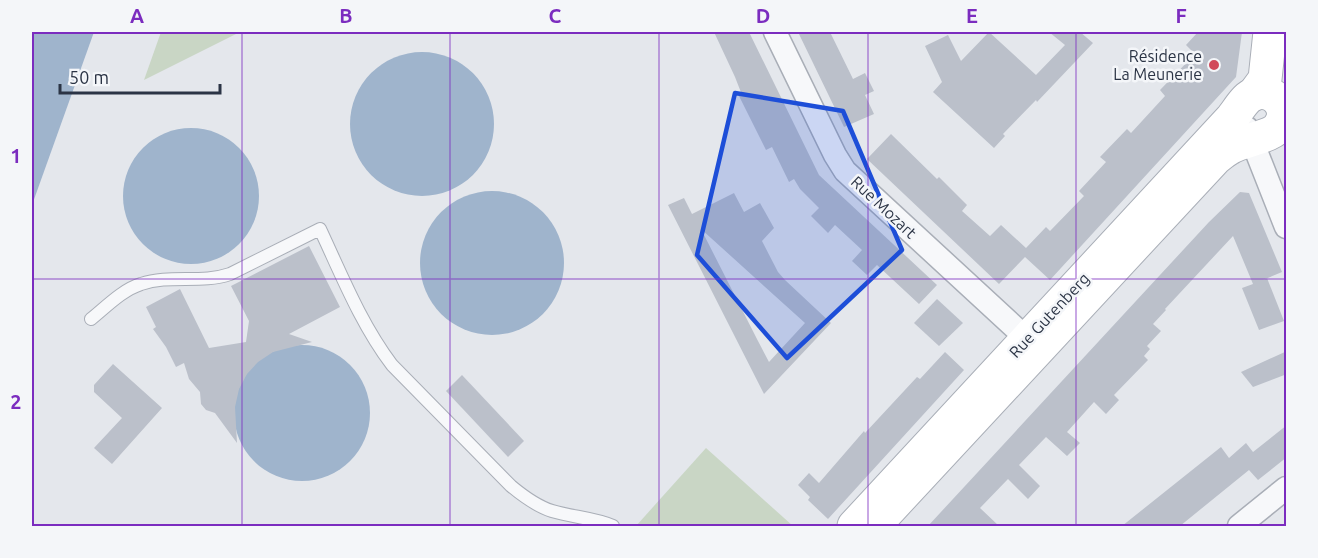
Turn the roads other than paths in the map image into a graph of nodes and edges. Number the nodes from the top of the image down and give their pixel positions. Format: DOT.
graph roads {
  1 [pos="775,32"];
  2 [pos="1270,32"];
  3 [pos="1269,115"];
  4 [pos="1287,227"];
  5 [pos="91,319"];
  6 [pos="1032,344"];
  7 [pos="1287,488"];
  8 [pos="613,526"];
  9 [pos="854,526"];
  10 [pos="874,526"];
  11 [pos="1239,526"];
  1 -- 6 [label="street, Rue Mozart"];
  2 -- 3 [label="street, Rue Gutenberg"];
  3 -- 4 [label="street"];
  3 -- 6 [label="street, Rue Gutenberg"];
  5 -- 8 [label="lane"];
  6 -- 9 [label="street, Rue Gutenberg"];
  6 -- 10 [label="street, Rue Gutenberg"];
  7 -- 11 [label="street"];
}
